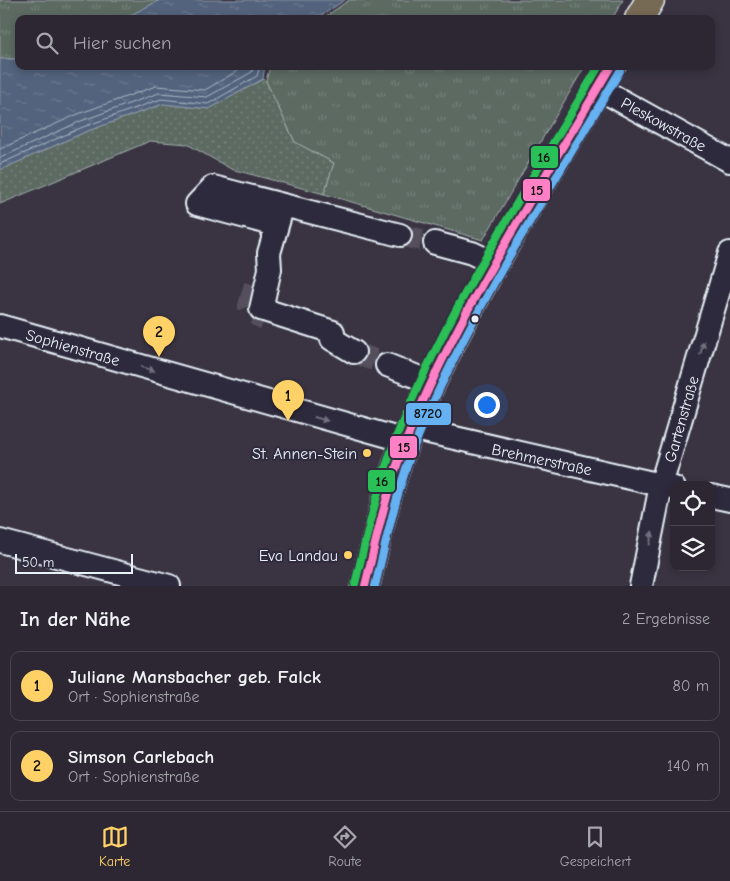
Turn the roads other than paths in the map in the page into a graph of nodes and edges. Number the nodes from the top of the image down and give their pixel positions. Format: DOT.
graph roads {
  1 [pos="650,0"];
  2 [pos="641,15"];
  3 [pos="605,77"];
  4 [pos="730,161"];
  5 [pos="400,235"];
  6 [pos="435,243"];
  7 [pos="269,253"];
  8 [pos="730,253"];
  9 [pos="495,264"];
  10 [pos="255,285"];
  11 [pos="265,318"];
  12 [pos="0,326"];
  13 [pos="332,339"];
  14 [pos="354,352"];
  15 [pos="387,365"];
  16 [pos="430,382"];
  17 [pos="408,435"];
  18 [pos="668,486"];
  19 [pos="715,497"];
  20 [pos="730,500"];
  21 [pos="0,541"];
  22 [pos="169,586"];
  23 [pos="365,586"];
  24 [pos="641,586"];
  1 -- 2 [label="main road"];
  3 -- 4 [label="street, Pleskowstraße"];
  3 -- 9 [label="main road"];
  5 -- 7 [label="street"];
  6 -- 9 [label="street"];
  7 -- 10 [label="street"];
  7 -- 13 [label="street"];
  18 -- 8 [label="street, Gartenstraße, one-way"];
  9 -- 16 [label="main road"];
  11 -- 13 [label="street"];
  12 -- 17 [label="street, Sophienstraße, one-way"];
  13 -- 14 [label="street"];
  15 -- 16 [label="street"];
  16 -- 17 [label="main road"];
  17 -- 18 [label="street, Brehmerstraße"];
  17 -- 23 [label="main road"];
  24 -- 18 [label="street, Gartenstraße, one-way"];
  19 -- 20 [label="street"];
  21 -- 22 [label="street"];
}
